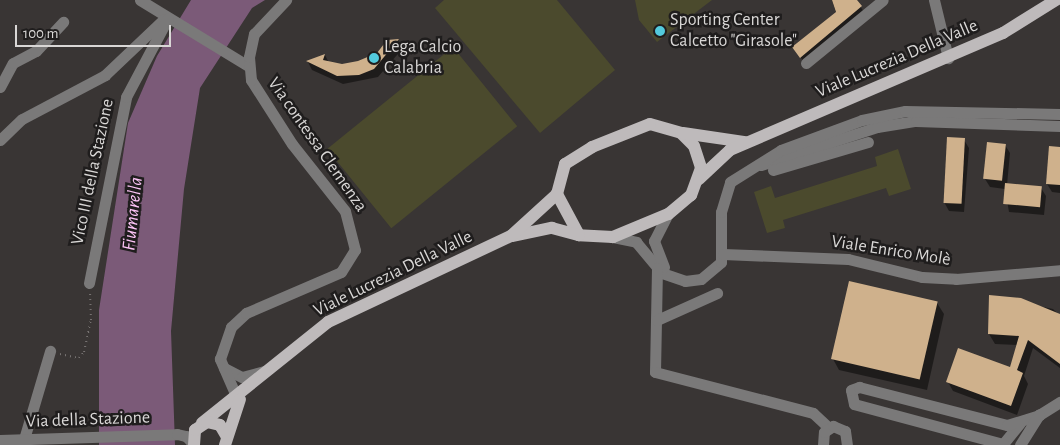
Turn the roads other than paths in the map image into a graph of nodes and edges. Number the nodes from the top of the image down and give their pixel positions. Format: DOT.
graph roads {
  1 [pos="140,0"];
  2 [pos="286,0"];
  3 [pos="934,0"];
  4 [pos="1056,0"];
  5 [pos="883,1"];
  6 [pos="172,19"];
  7 [pos="63,22"];
  8 [pos="948,58"];
  9 [pos="806,63"];
  10 [pos="248,66"];
  11 [pos="0,87"];
  12 [pos="1060,114"];
  13 [pos="1060,126"];
  14 [pos="681,133"];
  15 [pos="0,140"];
  16 [pos="747,142"];
  17 [pos="868,142"];
  18 [pos="752,166"];
  19 [pos="699,179"];
  20 [pos="557,194"];
  21 [pos="668,214"];
  22 [pos="580,235"];
  23 [pos="511,236"];
  24 [pos="613,237"];
  25 [pos="723,254"];
  26 [pos="657,268"];
  27 [pos="1054,271"];
  28 [pos="670,277"];
  29 [pos="1060,278"];
  30 [pos="89,283"];
  31 [pos="718,293"];
  32 [pos="657,320"];
  33 [pos="50,352"];
  34 [pos="222,367"];
  35 [pos="264,371"];
  36 [pos="241,394"];
  37 [pos="1060,402"];
  38 [pos="1039,415"];
  39 [pos="1020,423"];
  40 [pos="200,425"];
  41 [pos="829,428"];
  42 [pos="177,434"];
  43 [pos="0,440"];
  44 [pos="24,440"];
  45 [pos="226,441"];
  46 [pos="56,442"];
  47 [pos="194,445"];
  48 [pos="823,445"];
  49 [pos="847,445"];
  50 [pos="1020,445"];
  1 -- 6 [label="street"];
  2 -- 10 [label="street, Via contessa Clemenza"];
  3 -- 8 [label="street"];
  4 -- 8 [label="main road, Viale Lucrezia Della Valle"];
  5 -- 9 [label="street"];
  6 -- 10 [label="street"];
  6 -- 15 [label="street"];
  6 -- 30 [label="street, Vico III della Stazione"];
  7 -- 11 [label="street"];
  8 -- 16 [label="main road, Viale Lucrezia Della Valle"];
  10 -- 34 [label="street, Via contessa Clemenza"];
  12 -- 18 [label="street"];
  13 -- 18 [label="street"];
  14 -- 16 [label="main road"];
  14 -- 19 [label="main road"];
  14 -- 20 [label="main road"];
  16 -- 19 [label="main road, Viale Lucrezia Della Valle"];
  17 -- 18 [label="street"];
  18 -- 25 [label="street"];
  19 -- 21 [label="main road, Viale Lucrezia Della Valle"];
  20 -- 22 [label="main road"];
  20 -- 23 [label="main road, Viale Lucrezia Della Valle"];
  21 -- 24 [label="main road, Viale Lucrezia Della Valle"];
  21 -- 28 [label="street"];
  22 -- 23 [label="main road, Viale Lucrezia Della Valle"];
  22 -- 24 [label="main road, Viale Lucrezia Della Valle"];
  23 -- 35 [label="main road, Viale Lucrezia Della Valle"];
  24 -- 26 [label="street"];
  25 -- 27 [label="street, Viale Enrico Molè"];
  25 -- 28 [label="street"];
  26 -- 28 [label="street"];
  26 -- 32 [label="street"];
  27 -- 29 [label="street"];
  31 -- 32 [label="street"];
  32 -- 41 [label="street"];
  33 -- 44 [label="street"];
  34 -- 35 [label="street"];
  34 -- 36 [label="street"];
  35 -- 36 [label="main road, Viale Lucrezia Della Valle"];
  36 -- 40 [label="main road, Viale Lucrezia Della Valle"];
  36 -- 45 [label="main road"];
  37 -- 38 [label="street"];
  38 -- 39 [label="street"];
  38 -- 50 [label="street"];
  39 -- 39 [label="street"];
  40 -- 42 [label="street, Via della Stazione"];
  40 -- 45 [label="main road"];
  40 -- 47 [label="main road"];
  41 -- 48 [label="street"];
  41 -- 49 [label="street"];
  42 -- 46 [label="street, Via della Stazione"];
  42 -- 47 [label="street"];
  43 -- 44 [label="street, Via della Stazione"];
  44 -- 46 [label="street, Via della Stazione"];
}
